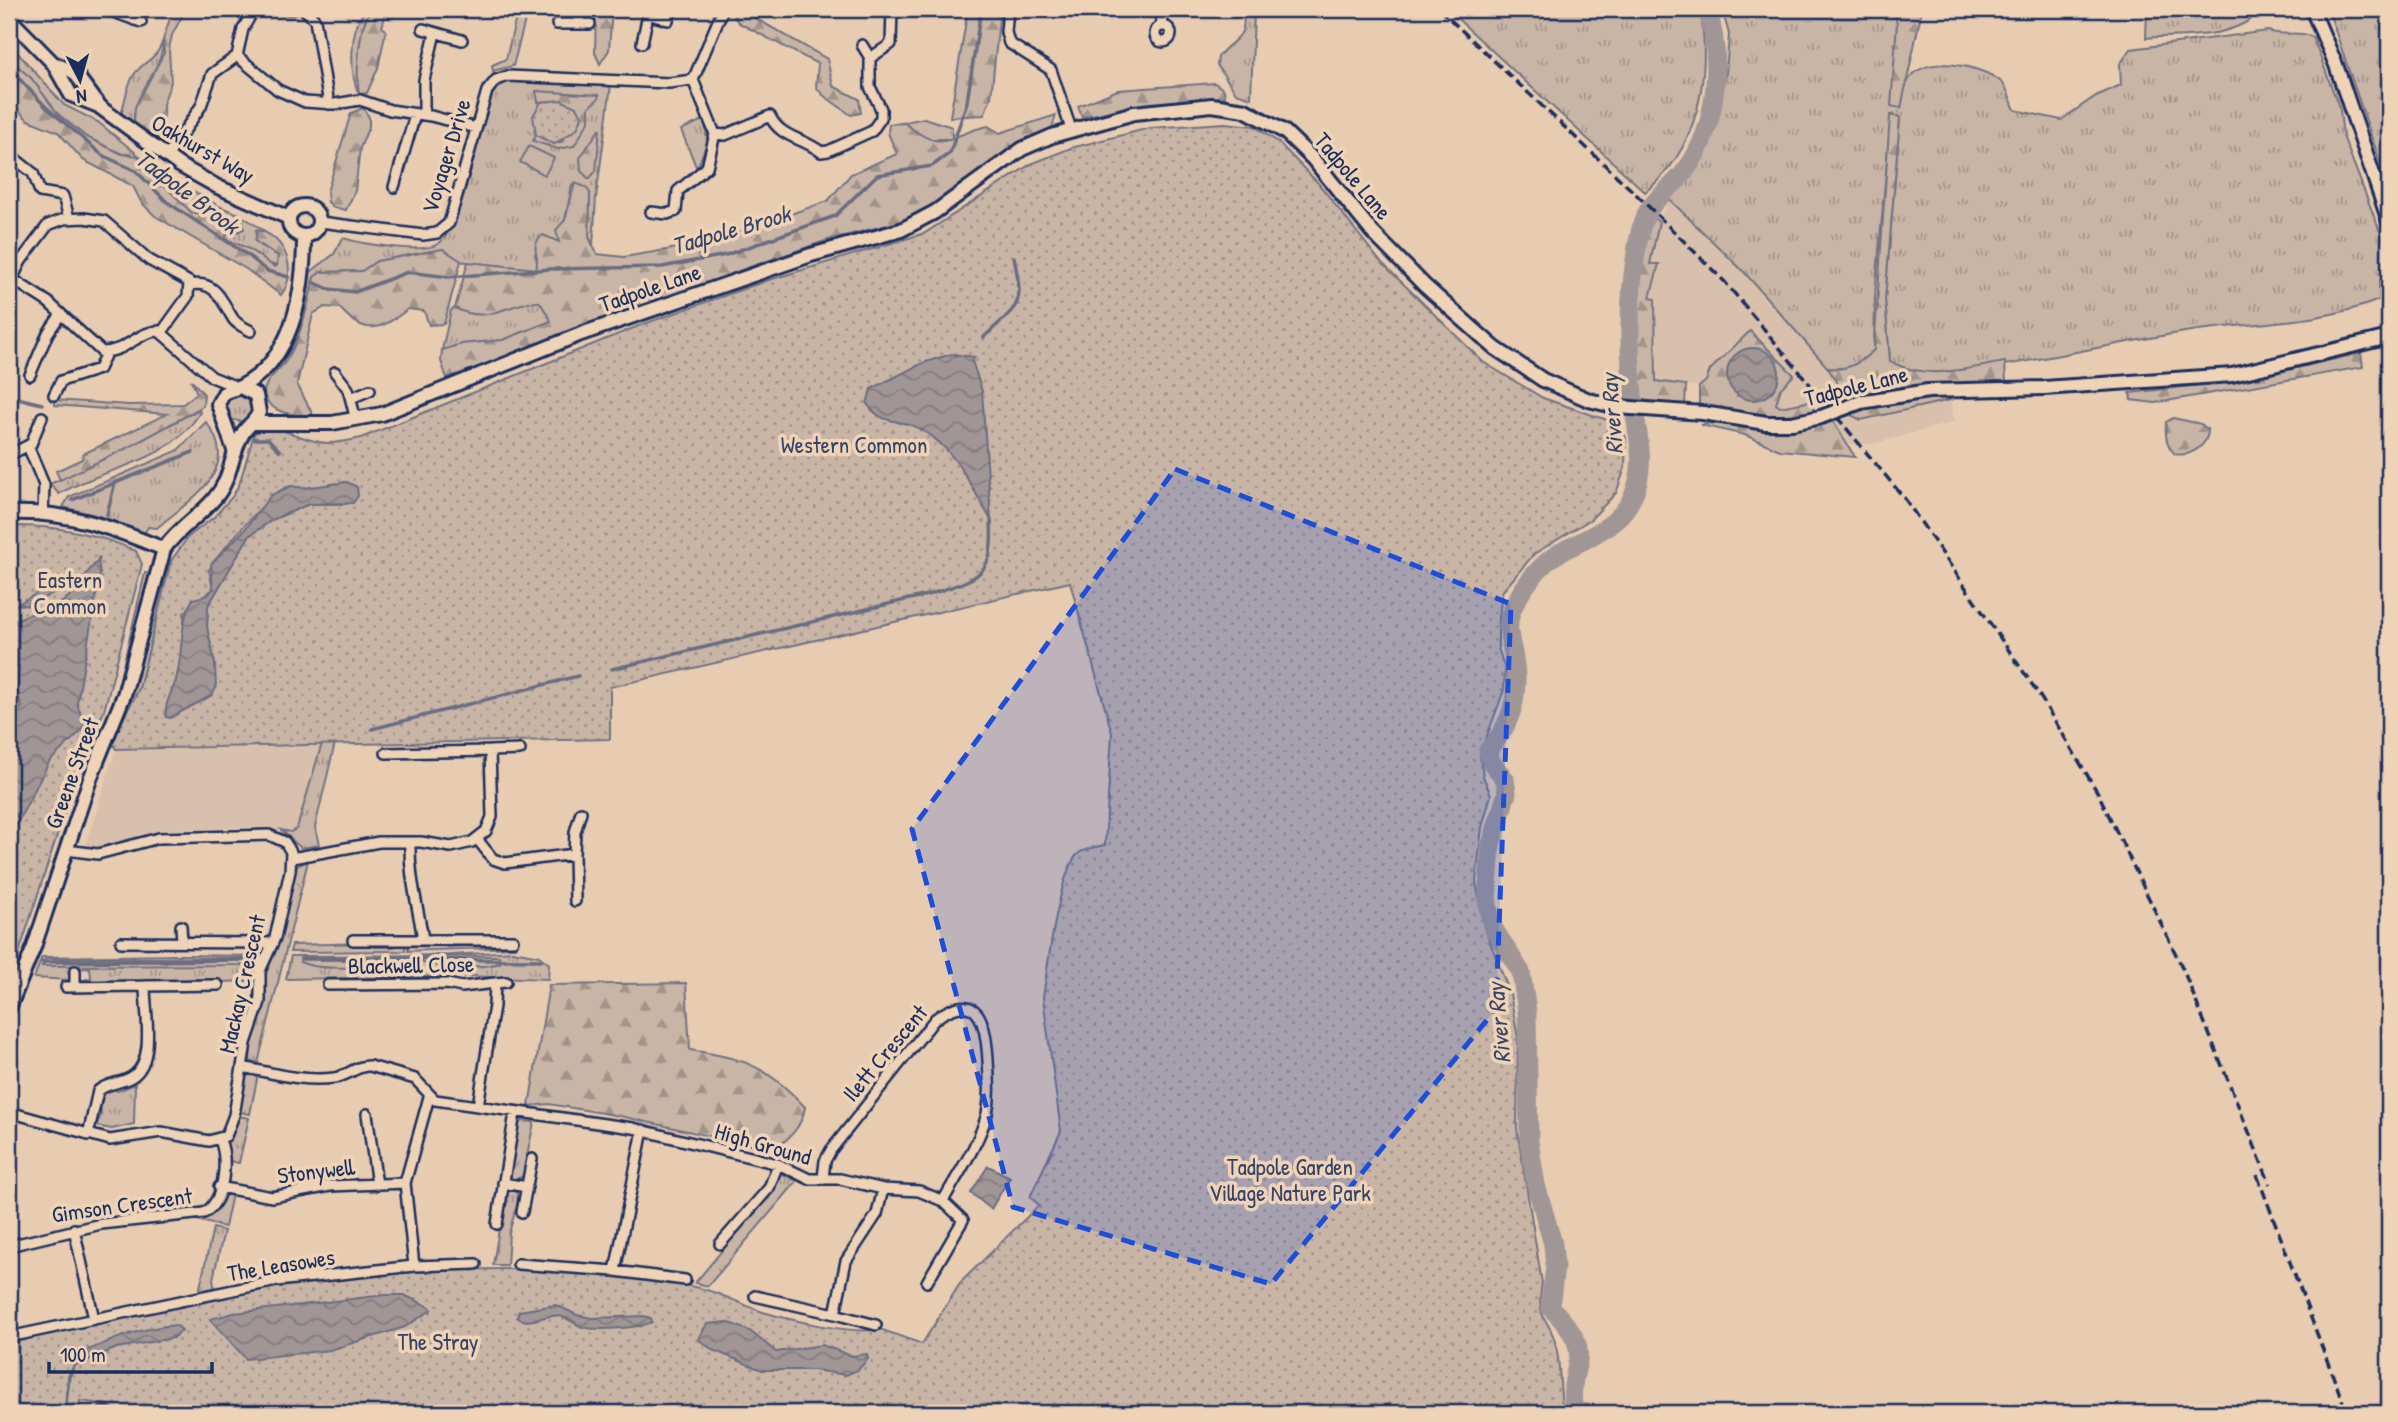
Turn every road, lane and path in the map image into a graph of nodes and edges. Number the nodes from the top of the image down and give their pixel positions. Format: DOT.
graph roads {
  1 [pos="105,9"];
  2 [pos="138,9"];
  3 [pos="254,9"];
  4 [pos="282,9"];
  5 [pos="293,9"];
  6 [pos="304,9"];
  7 [pos="580,9"];
  8 [pos="672,9"];
  9 [pos="723,9"];
  10 [pos="892,9"];
  11 [pos="1008,9"];
  12 [pos="1161,9"];
  13 [pos="2312,9"];
  14 [pos="648,11"];
  15 [pos="9,18"];
  16 [pos="579,23"];
  17 [pos="557,24"];
  18 [pos="590,24"];
  19 [pos="1162,26"];
  20 [pos="423,29"];
  21 [pos="435,33"];
  22 [pos="462,40"];
  23 [pos="642,43"];
  24 [pos="862,45"];
  25 [pos="237,56"];
  26 [pos="870,58"];
  27 [pos="693,80"];
  28 [pos="329,104"];
  29 [pos="419,115"];
  30 [pos="476,128"];
  31 [pos="1071,130"];
  32 [pos="715,134"];
  33 [pos="9,154"];
  34 [pos="167,157"];
  35 [pos="394,187"];
  36 [pos="651,212"];
  37 [pos="69,218"];
  38 [pos="289,218"];
  39 [pos="2389,221"];
  40 [pos="320,222"];
  41 [pos="304,237"];
  42 [pos="10,282"];
  43 [pos="190,285"];
  44 [pos="61,314"];
  45 [pos="251,331"];
  46 [pos="162,332"];
  47 [pos="2389,337"];
  48 [pos="106,353"];
  49 [pos="266,371"];
  50 [pos="335,372"];
  51 [pos="30,375"];
  52 [pos="212,377"];
  53 [pos="238,387"];
  54 [pos="370,390"];
  55 [pos="54,395"];
  56 [pos="351,398"];
  57 [pos="220,399"];
  58 [pos="259,403"];
  59 [pos="42,417"];
  60 [pos="223,420"];
  61 [pos="356,420"];
  62 [pos="289,423"];
  63 [pos="251,425"];
  64 [pos="28,446"];
  65 [pos="235,453"];
  66 [pos="9,455"];
  67 [pos="9,513"];
  68 [pos="43,514"];
  69 [pos="164,549"];
  70 [pos="520,750"];
  71 [pos="490,751"];
  72 [pos="386,753"];
  73 [pos="581,812"];
  74 [pos="477,839"];
  75 [pos="410,842"];
  76 [pos="66,850"];
  77 [pos="574,854"];
  78 [pos="292,858"];
  79 [pos="575,901"];
  80 [pos="181,926"];
  81 [pos="354,940"];
  82 [pos="423,940"];
  83 [pos="513,940"];
  84 [pos="121,942"];
  85 [pos="182,942"];
  86 [pos="273,943"];
  87 [pos="75,971"];
  88 [pos="506,982"];
  89 [pos="495,983"];
  90 [pos="218,985"];
  91 [pos="328,985"];
  92 [pos="145,986"];
  93 [pos="10,1000"];
  94 [pos="242,1067"];
  95 [pos="429,1097"];
  96 [pos="478,1106"];
  97 [pos="9,1112"];
  98 [pos="515,1113"];
  99 [pos="367,1114"];
  100 [pos="643,1130"];
  101 [pos="88,1135"];
  102 [pos="220,1140"];
  103 [pos="532,1159"];
  104 [pos="778,1164"];
  105 [pos="823,1178"];
  106 [pos="405,1183"];
  107 [pos="503,1183"];
  108 [pos="377,1185"];
  109 [pos="527,1186"];
  110 [pos="219,1187"];
  111 [pos="883,1189"];
  112 [pos="943,1200"];
  113 [pos="522,1212"];
  114 [pos="497,1224"];
  115 [pos="75,1229"];
  116 [pos="720,1244"];
  117 [pos="9,1246"];
  118 [pos="476,1264"];
  119 [pos="518,1264"];
  120 [pos="414,1266"];
  121 [pos="615,1271"];
  122 [pos="685,1280"];
  123 [pos="927,1282"];
  124 [pos="755,1296"];
  125 [pos="835,1314"];
  126 [pos="94,1320"];
  127 [pos="876,1325"];
  128 [pos="9,1336"];
  129 [pos="102,1413"];
  130 [pos="108,1413"];
  1 -- 2 [label="street"];
  3 -- 25 [label="street"];
  4 -- 5 [label="street"];
  6 -- 28 [label="street"];
  7 -- 16 [label="street"];
  8 -- 14 [label="street"];
  9 -- 27 [label="street"];
  10 -- 26 [label="street"];
  11 -- 31 [label="street"];
  12 -- 19 [label="street"];
  13 -- 39 [label="street"];
  14 -- 23 [label="street"];
  15 -- 34 [label="street, Oakhurst Way"];
  16 -- 17 [label="street"];
  16 -- 18 [label="street"];
  20 -- 21 [label="street"];
  21 -- 22 [label="street"];
  21 -- 29 [label="street"];
  24 -- 26 [label="street"];
  25 -- 28 [label="street"];
  25 -- 34 [label="street"];
  26 -- 32 [label="street"];
  27 -- 30 [label="street, Voyager Drive"];
  27 -- 32 [label="street"];
  28 -- 29 [label="street"];
  29 -- 30 [label="street"];
  29 -- 35 [label="street"];
  30 -- 40 [label="street, Voyager Drive"];
  31 -- 47 [label="street, Tadpole Lane, bridge"];
  31 -- 61 [label="street, Tadpole Lane"];
  32 -- 36 [label="street"];
  33 -- 37 [label="street"];
  34 -- 38 [label="street, Oakhurst Way"];
  37 -- 42 [label="street"];
  37 -- 43 [label="street"];
  38 -- 40 [label="street"];
  38 -- 41 [label="street, Oakhurst Way"];
  40 -- 41 [label="street"];
  41 -- 49 [label="street"];
  42 -- 44 [label="street"];
  43 -- 45 [label="street"];
  43 -- 46 [label="street"];
  44 -- 48 [label="street"];
  44 -- 51 [label="street"];
  46 -- 48 [label="street"];
  46 -- 52 [label="street"];
  48 -- 55 [label="street"];
  49 -- 53 [label="street"];
  49 -- 58 [label="street"];
  50 -- 56 [label="street"];
  52 -- 53 [label="street"];
  52 -- 57 [label="street"];
  53 -- 57 [label="street"];
  53 -- 58 [label="street"];
  54 -- 56 [label="street"];
  56 -- 61 [label="street"];
  57 -- 60 [label="street"];
  58 -- 62 [label="street"];
  58 -- 63 [label="street"];
  59 -- 64 [label="street"];
  60 -- 63 [label="street, Tadpole Lane"];
  60 -- 65 [label="street"];
  61 -- 62 [label="street, Tadpole Lane"];
  62 -- 63 [label="street, Tadpole Lane"];
  63 -- 65 [label="street"];
  64 -- 66 [label="street"];
  64 -- 68 [label="street"];
  65 -- 69 [label="street"];
  67 -- 68 [label="street"];
  68 -- 69 [label="street"];
  69 -- 76 [label="street, Greene Street"];
  70 -- 71 [label="street"];
  71 -- 72 [label="street"];
  71 -- 74 [label="street"];
  73 -- 77 [label="street"];
  74 -- 75 [label="street"];
  74 -- 77 [label="street"];
  75 -- 78 [label="street"];
  75 -- 82 [label="street"];
  76 -- 78 [label="street"];
  76 -- 93 [label="street, Greene Street"];
  77 -- 79 [label="street"];
  78 -- 86 [label="street, Mackay Crescent"];
  80 -- 85 [label="street"];
  81 -- 82 [label="street"];
  82 -- 83 [label="street"];
  84 -- 85 [label="street"];
  85 -- 86 [label="street"];
  86 -- 94 [label="street, Mackay Crescent"];
  87 -- 92 [label="street"];
  88 -- 89 [label="street, Blackwell Close"];
  89 -- 91 [label="street, Blackwell Close"];
  89 -- 96 [label="street, Blackwell Close"];
  90 -- 92 [label="street"];
  92 -- 101 [label="street"];
  94 -- 95 [label="street, High Ground"];
  94 -- 102 [label="street, Mackay Crescent"];
  95 -- 96 [label="street, High Ground"];
  95 -- 106 [label="street"];
  96 -- 98 [label="street, High Ground"];
  97 -- 101 [label="street"];
  98 -- 100 [label="street, High Ground"];
  98 -- 107 [label="street"];
  99 -- 108 [label="street, Stonywell"];
  100 -- 104 [label="street, High Ground"];
  100 -- 121 [label="street"];
  101 -- 102 [label="street"];
  102 -- 110 [label="street, Gimson Crescent"];
  103 -- 109 [label="street"];
  104 -- 105 [label="street, High Ground"];
  104 -- 116 [label="street"];
  105 -- 111 [label="street, High Ground"];
  105 -- 112 [label="street, Ilett Crescent"];
  106 -- 108 [label="street, Stonywell"];
  106 -- 120 [label="street"];
  107 -- 109 [label="street"];
  107 -- 114 [label="street"];
  108 -- 110 [label="street, Stonywell"];
  109 -- 113 [label="street"];
  110 -- 115 [label="street, Gimson Crescent"];
  111 -- 112 [label="street, High Ground"];
  111 -- 125 [label="street"];
  112 -- 123 [label="street"];
  115 -- 117 [label="street, Gimson Crescent"];
  115 -- 126 [label="street"];
  118 -- 120 [label="street, The Leasowes"];
  119 -- 121 [label="street"];
  120 -- 126 [label="street, The Leasowes"];
  121 -- 122 [label="street"];
  124 -- 125 [label="street"];
  125 -- 127 [label="street"];
  126 -- 128 [label="street, The Leasowes"];
  129 -- 130 [label="street"];
}
